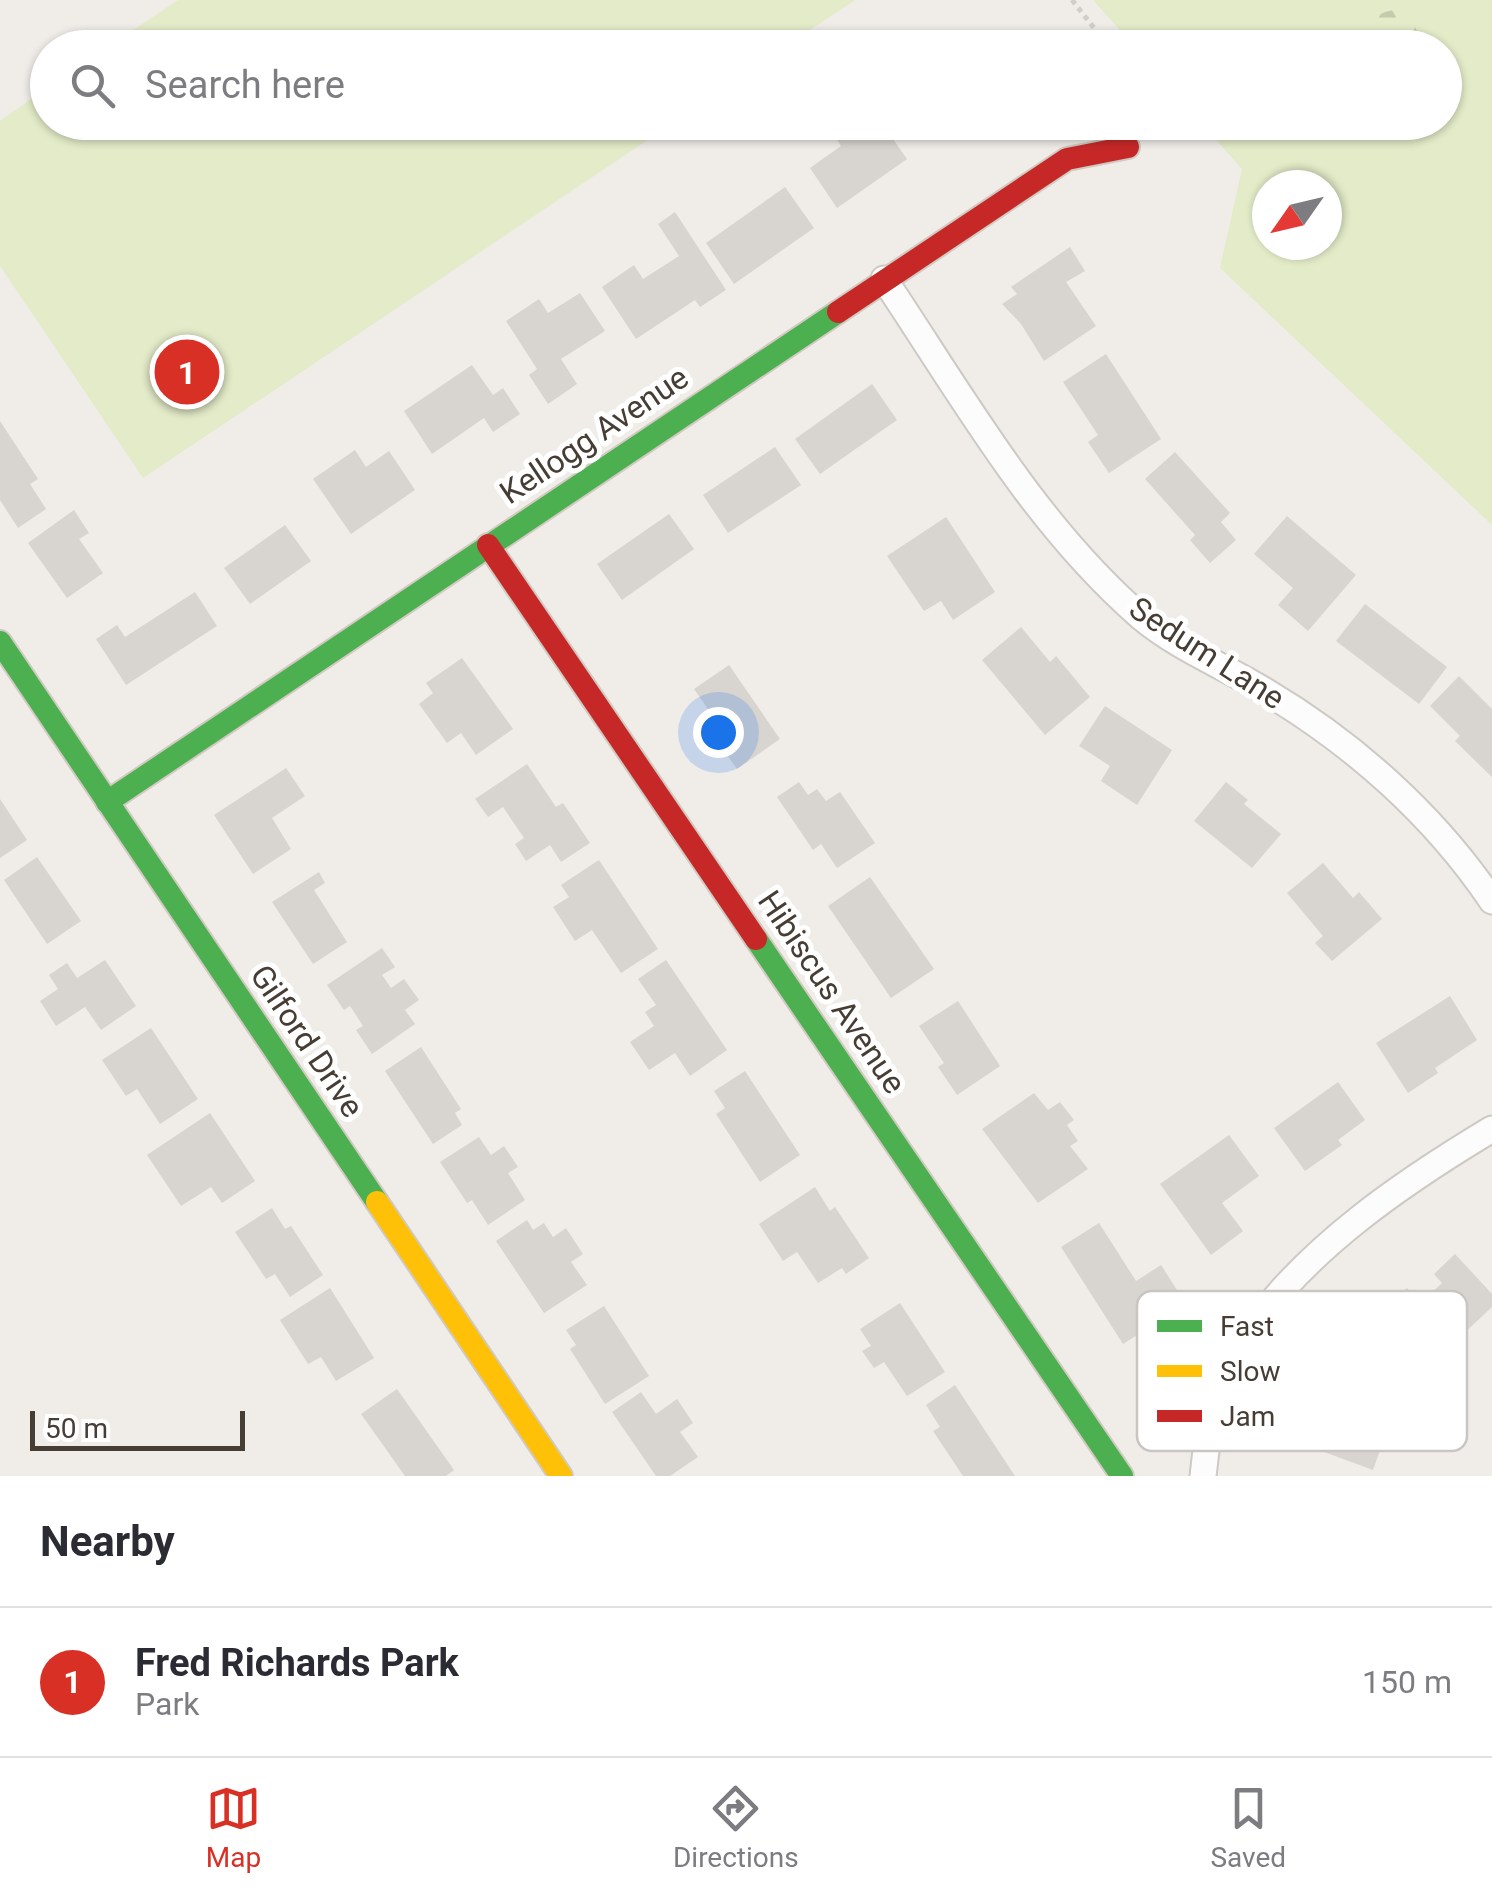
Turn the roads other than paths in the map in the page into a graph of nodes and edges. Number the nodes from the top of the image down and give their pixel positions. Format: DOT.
graph roads {
  1 [pos="1128,148"];
  2 [pos="884,279"];
  3 [pos="488,545"];
  4 [pos="0,642"];
  5 [pos="107,802"];
  6 [pos="1492,901"];
  7 [pos="1492,1129"];
  8 [pos="1288,1291"];
  9 [pos="1206,1451"];
  10 [pos="561,1476"];
  11 [pos="1122,1476"];
  12 [pos="1204,1476"];
  1 -- 2 [label="street, Kellogg Avenue"];
  2 -- 3 [label="street, Kellogg Avenue"];
  2 -- 6 [label="street, Sedum Lane"];
  3 -- 5 [label="street, Kellogg Avenue"];
  3 -- 11 [label="street, Hibiscus Avenue"];
  4 -- 5 [label="street, Gilford Drive"];
  5 -- 10 [label="street, Gilford Drive"];
  7 -- 8 [label="street"];
  9 -- 12 [label="street"];
}
